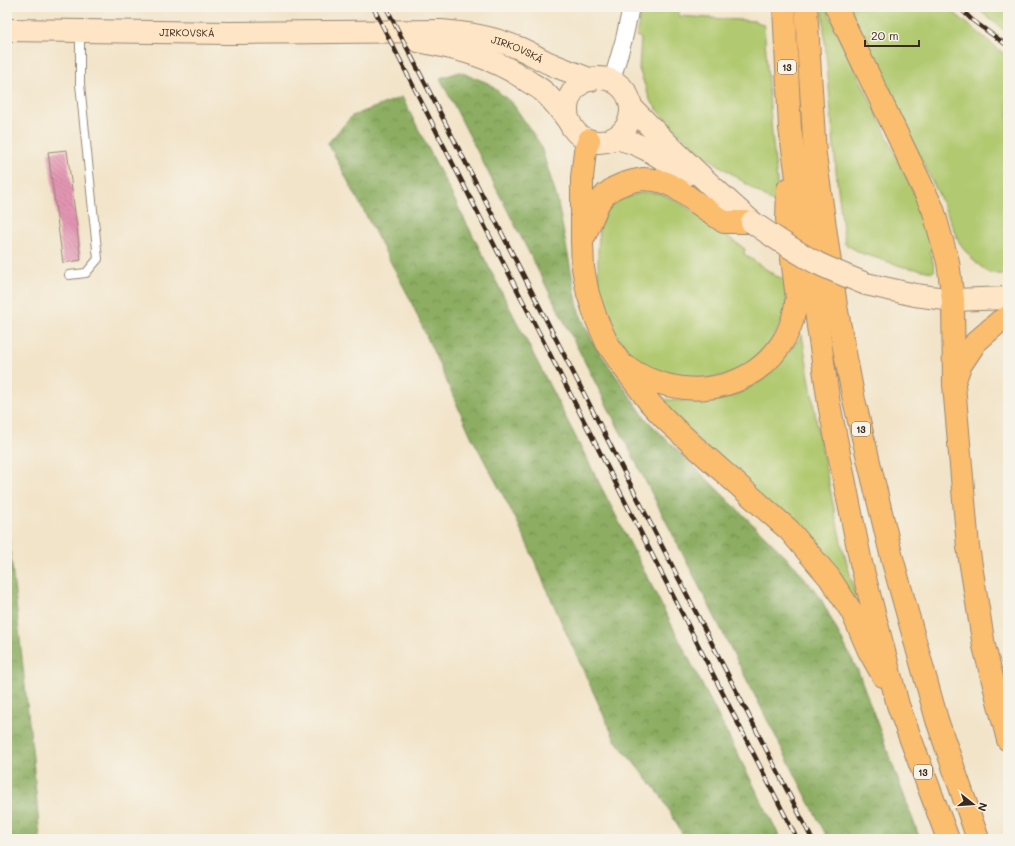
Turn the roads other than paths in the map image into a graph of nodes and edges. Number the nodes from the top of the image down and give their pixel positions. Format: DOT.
graph roads {
  1 [pos="631,7"];
  2 [pos="784,7"];
  3 [pos="806,7"];
  4 [pos="836,7"];
  5 [pos="7,30"];
  6 [pos="80,30"];
  7 [pos="368,32"];
  8 [pos="601,80"];
  9 [pos="632,107"];
  10 [pos="570,123"];
  11 [pos="790,128"];
  12 [pos="614,138"];
  13 [pos="589,140"];
  14 [pos="729,202"];
  15 [pos="752,222"];
  16 [pos="582,241"];
  17 [pos="69,275"];
  18 [pos="1008,298"];
  19 [pos="953,300"];
  20 [pos="1008,316"];
  21 [pos="619,361"];
  22 [pos="954,385"];
  23 [pos="898,705"];
  24 [pos="1008,740"];
  25 [pos="948,839"];
  26 [pos="978,839"];
  1 -- 8 [label="street"];
  2 -- 11 [label="highway, 13"];
  3 -- 26 [label="highway, 13"];
  4 -- 19 [label="highway"];
  5 -- 6 [label="main road, JIRKOVSKÁ"];
  6 -- 7 [label="main road, JIRKOVSKÁ"];
  6 -- 17 [label="lane"];
  7 -- 8 [label="main road, JIRKOVSKÁ"];
  7 -- 10 [label="main road, JIRKOVSKÁ"];
  8 -- 9 [label="main road"];
  8 -- 10 [label="main road"];
  9 -- 12 [label="main road"];
  9 -- 14 [label="main road"];
  10 -- 13 [label="main road"];
  11 -- 21 [label="highway"];
  11 -- 23 [label="highway, 13"];
  12 -- 13 [label="main road"];
  12 -- 14 [label="main road"];
  13 -- 16 [label="highway"];
  14 -- 15 [label="main road"];
  15 -- 16 [label="highway"];
  15 -- 19 [label="main road, bridge"];
  16 -- 21 [label="highway"];
  18 -- 19 [label="main road"];
  19 -- 22 [label="highway"];
  20 -- 22 [label="highway"];
  21 -- 23 [label="highway"];
  22 -- 24 [label="highway"];
  23 -- 25 [label="highway, 13"];
}
